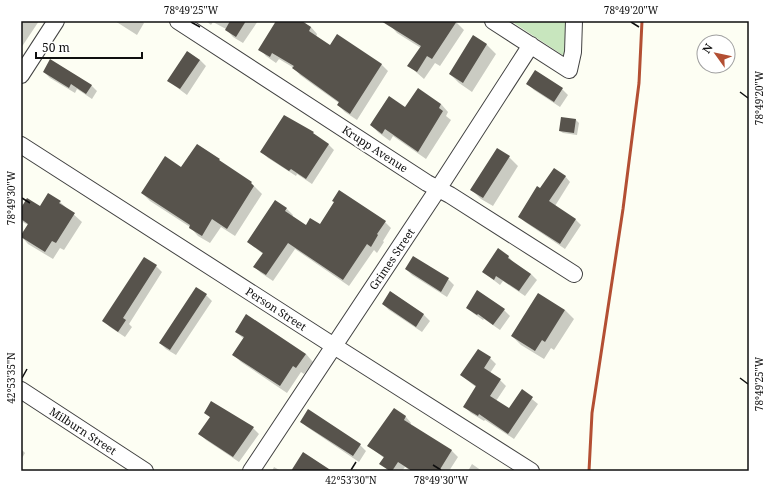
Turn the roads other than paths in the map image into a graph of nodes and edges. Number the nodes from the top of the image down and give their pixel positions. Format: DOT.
graph roads {
  1 [pos="56,21"];
  2 [pos="178,21"];
  3 [pos="493,21"];
  4 [pos="574,21"];
  5 [pos="530,45"];
  6 [pos="21,75"];
  7 [pos="21,145"];
  8 [pos="438,189"];
  9 [pos="574,274"];
  10 [pos="334,346"];
  11 [pos="21,390"];
  12 [pos="145,471"];
  13 [pos="251,471"];
  14 [pos="531,471"];
  1 -- 6 [label="street"];
  2 -- 8 [label="street, Krupp Avenue"];
  3 -- 5 [label="street"];
  4 -- 5 [label="street"];
  5 -- 8 [label="street, Grimes Street"];
  7 -- 10 [label="street, Person Street"];
  8 -- 9 [label="street, Krupp Avenue"];
  8 -- 10 [label="street, Grimes Street"];
  10 -- 13 [label="street, Grimes Street"];
  10 -- 14 [label="street, Person Street"];
  11 -- 12 [label="street, Milburn Street"];
}
